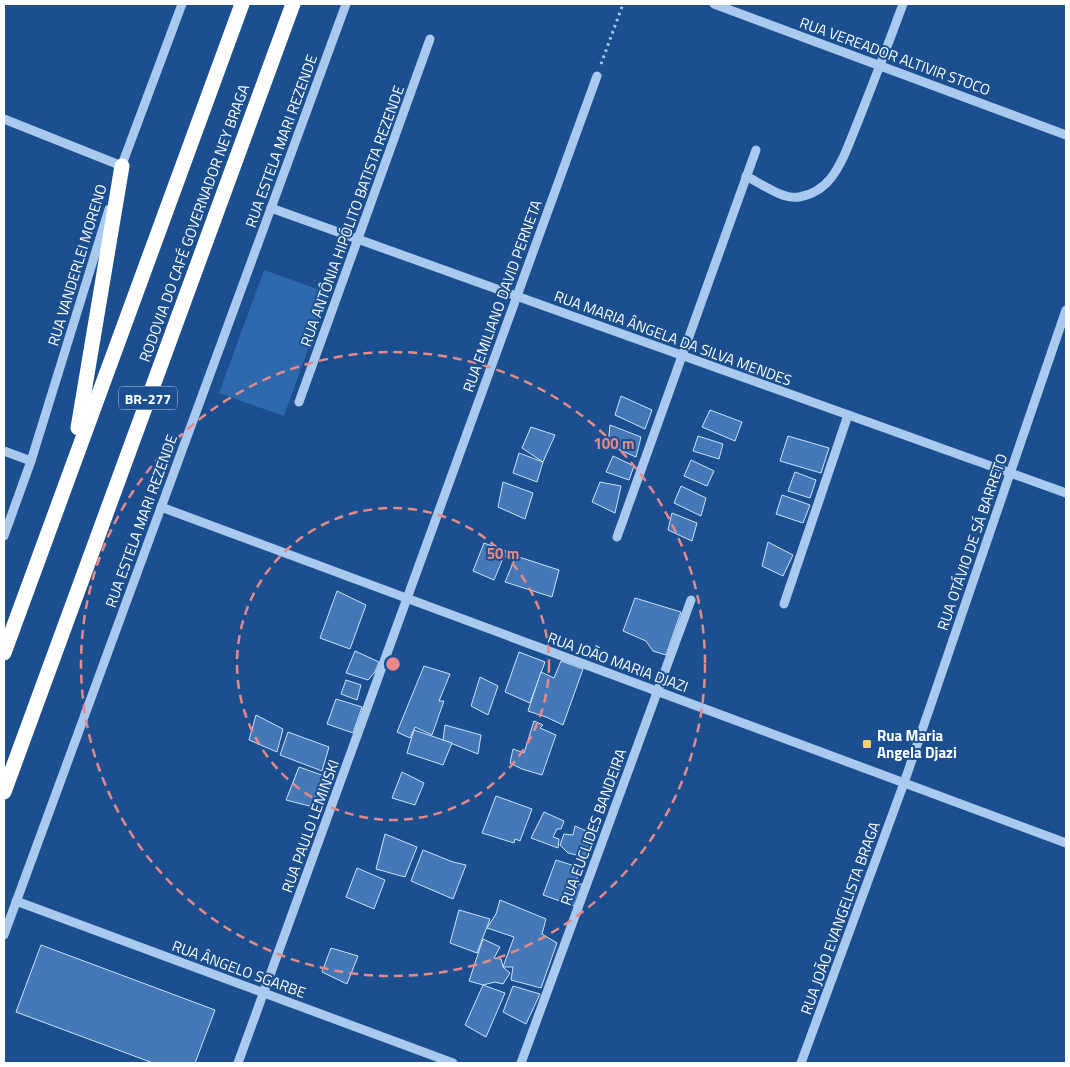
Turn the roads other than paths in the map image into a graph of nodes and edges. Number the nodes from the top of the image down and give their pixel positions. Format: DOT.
graph roads {
  1 [pos="182,4"];
  2 [pos="242,4"];
  3 [pos="293,4"];
  4 [pos="346,4"];
  5 [pos="714,4"];
  6 [pos="903,4"];
  7 [pos="430,39"];
  8 [pos="880,66"];
  9 [pos="597,76"];
  10 [pos="4,119"];
  11 [pos="1066,135"];
  12 [pos="756,150"];
  13 [pos="122,166"];
  14 [pos="746,176"];
  15 [pos="271,208"];
  16 [pos="358,240"];
  17 [pos="517,296"];
  18 [pos="1066,310"];
  19 [pos="682,356"];
  20 [pos="299,402"];
  21 [pos="848,415"];
  22 [pos="4,451"];
  23 [pos="31,461"];
  24 [pos="73,464"];
  25 [pos="1010,473"];
  26 [pos="1066,493"];
  27 [pos="161,507"];
  28 [pos="4,536"];
  29 [pos="617,537"];
  30 [pos="407,598"];
  31 [pos="691,600"];
  32 [pos="784,604"];
  33 [pos="4,653"];
  34 [pos="658,691"];
  35 [pos="904,783"];
  36 [pos="4,792"];
  37 [pos="1066,843"];
  38 [pos="16,901"];
  39 [pos="4,935"];
  40 [pos="264,993"];
  41 [pos="238,1063"];
  42 [pos="453,1063"];
  43 [pos="521,1063"];
  44 [pos="801,1063"];
  1 -- 13 [label="street, RUA VANDERLEI MORENO"];
  2 -- 24 [label="highway, RODOVIA DO CAFÉ GOVERNADOR NEY BRAGA / BR-277"];
  3 -- 36 [label="highway, RODOVIA DO CAFÉ GOVERNADOR NEY BRAGA / BR-277"];
  4 -- 15 [label="street, RUA ESTELA MARI REZENDE"];
  5 -- 8 [label="street, RUA VEREADOR ALTIVIR STOCO"];
  6 -- 8 [label="street"];
  7 -- 16 [label="street, RUA ANTÔNIA HIPÓLITO BATISTA REZENDE"];
  8 -- 11 [label="street, RUA VEREADOR ALTIVIR STOCO"];
  8 -- 14 [label="street"];
  9 -- 17 [label="street, RUA EMILIANO DAVID PERNETA"];
  10 -- 13 [label="street"];
  12 -- 14 [label="street"];
  13 -- 23 [label="street, RUA VANDERLEI MORENO"];
  13 -- 24 [label="highway"];
  14 -- 19 [label="street"];
  15 -- 16 [label="street, RUA MARIA ÂNGELA DA SILVA MENDES"];
  15 -- 27 [label="street, RUA ESTELA MARI REZENDE"];
  16 -- 17 [label="street, RUA MARIA ÂNGELA DA SILVA MENDES"];
  16 -- 20 [label="street, RUA ANTÔNIA HIPÓLITO BATISTA REZENDE"];
  17 -- 19 [label="street, RUA MARIA ÂNGELA DA SILVA MENDES"];
  17 -- 30 [label="street, RUA EMILIANO DAVID PERNETA"];
  18 -- 25 [label="street, RUA OTÁVIO DE SÁ BARRETO"];
  19 -- 21 [label="street, RUA MARIA ÂNGELA DA SILVA MENDES"];
  19 -- 29 [label="street"];
  21 -- 25 [label="street, RUA MARIA ÂNGELA DA SILVA MENDES"];
  21 -- 32 [label="street"];
  22 -- 23 [label="street"];
  23 -- 28 [label="street, RUA VANDERLEI MORENO"];
  24 -- 33 [label="highway, RODOVIA DO CAFÉ GOVERNADOR NEY BRAGA / BR-277"];
  25 -- 26 [label="street, RUA MARIA ÂNGELA DA SILVA MENDES"];
  25 -- 35 [label="street, RUA OTÁVIO DE SÁ BARRETO"];
  27 -- 30 [label="street, RUA JOÃO MARIA DJAZI"];
  27 -- 38 [label="street, RUA ESTELA MARI REZENDE"];
  30 -- 34 [label="street, RUA JOÃO MARIA DJAZI"];
  30 -- 40 [label="street, RUA PAULO LEMINSKI"];
  31 -- 34 [label="street, RUA EUCLIDES BANDEIRA"];
  34 -- 35 [label="street, RUA JOÃO MARIA DJAZI"];
  34 -- 43 [label="street, RUA EUCLIDES BANDEIRA"];
  35 -- 37 [label="street, RUA JOÃO MARIA DJAZI"];
  35 -- 44 [label="street, RUA JOÃO EVANGELISTA BRAGA"];
  38 -- 39 [label="street, RUA ESTELA MARI REZENDE"];
  38 -- 40 [label="street, RUA ÂNGELO SGARBE"];
  40 -- 41 [label="street, RUA PAULO LEMINSKI"];
  40 -- 42 [label="street, RUA ÂNGELO SGARBE"];
}
